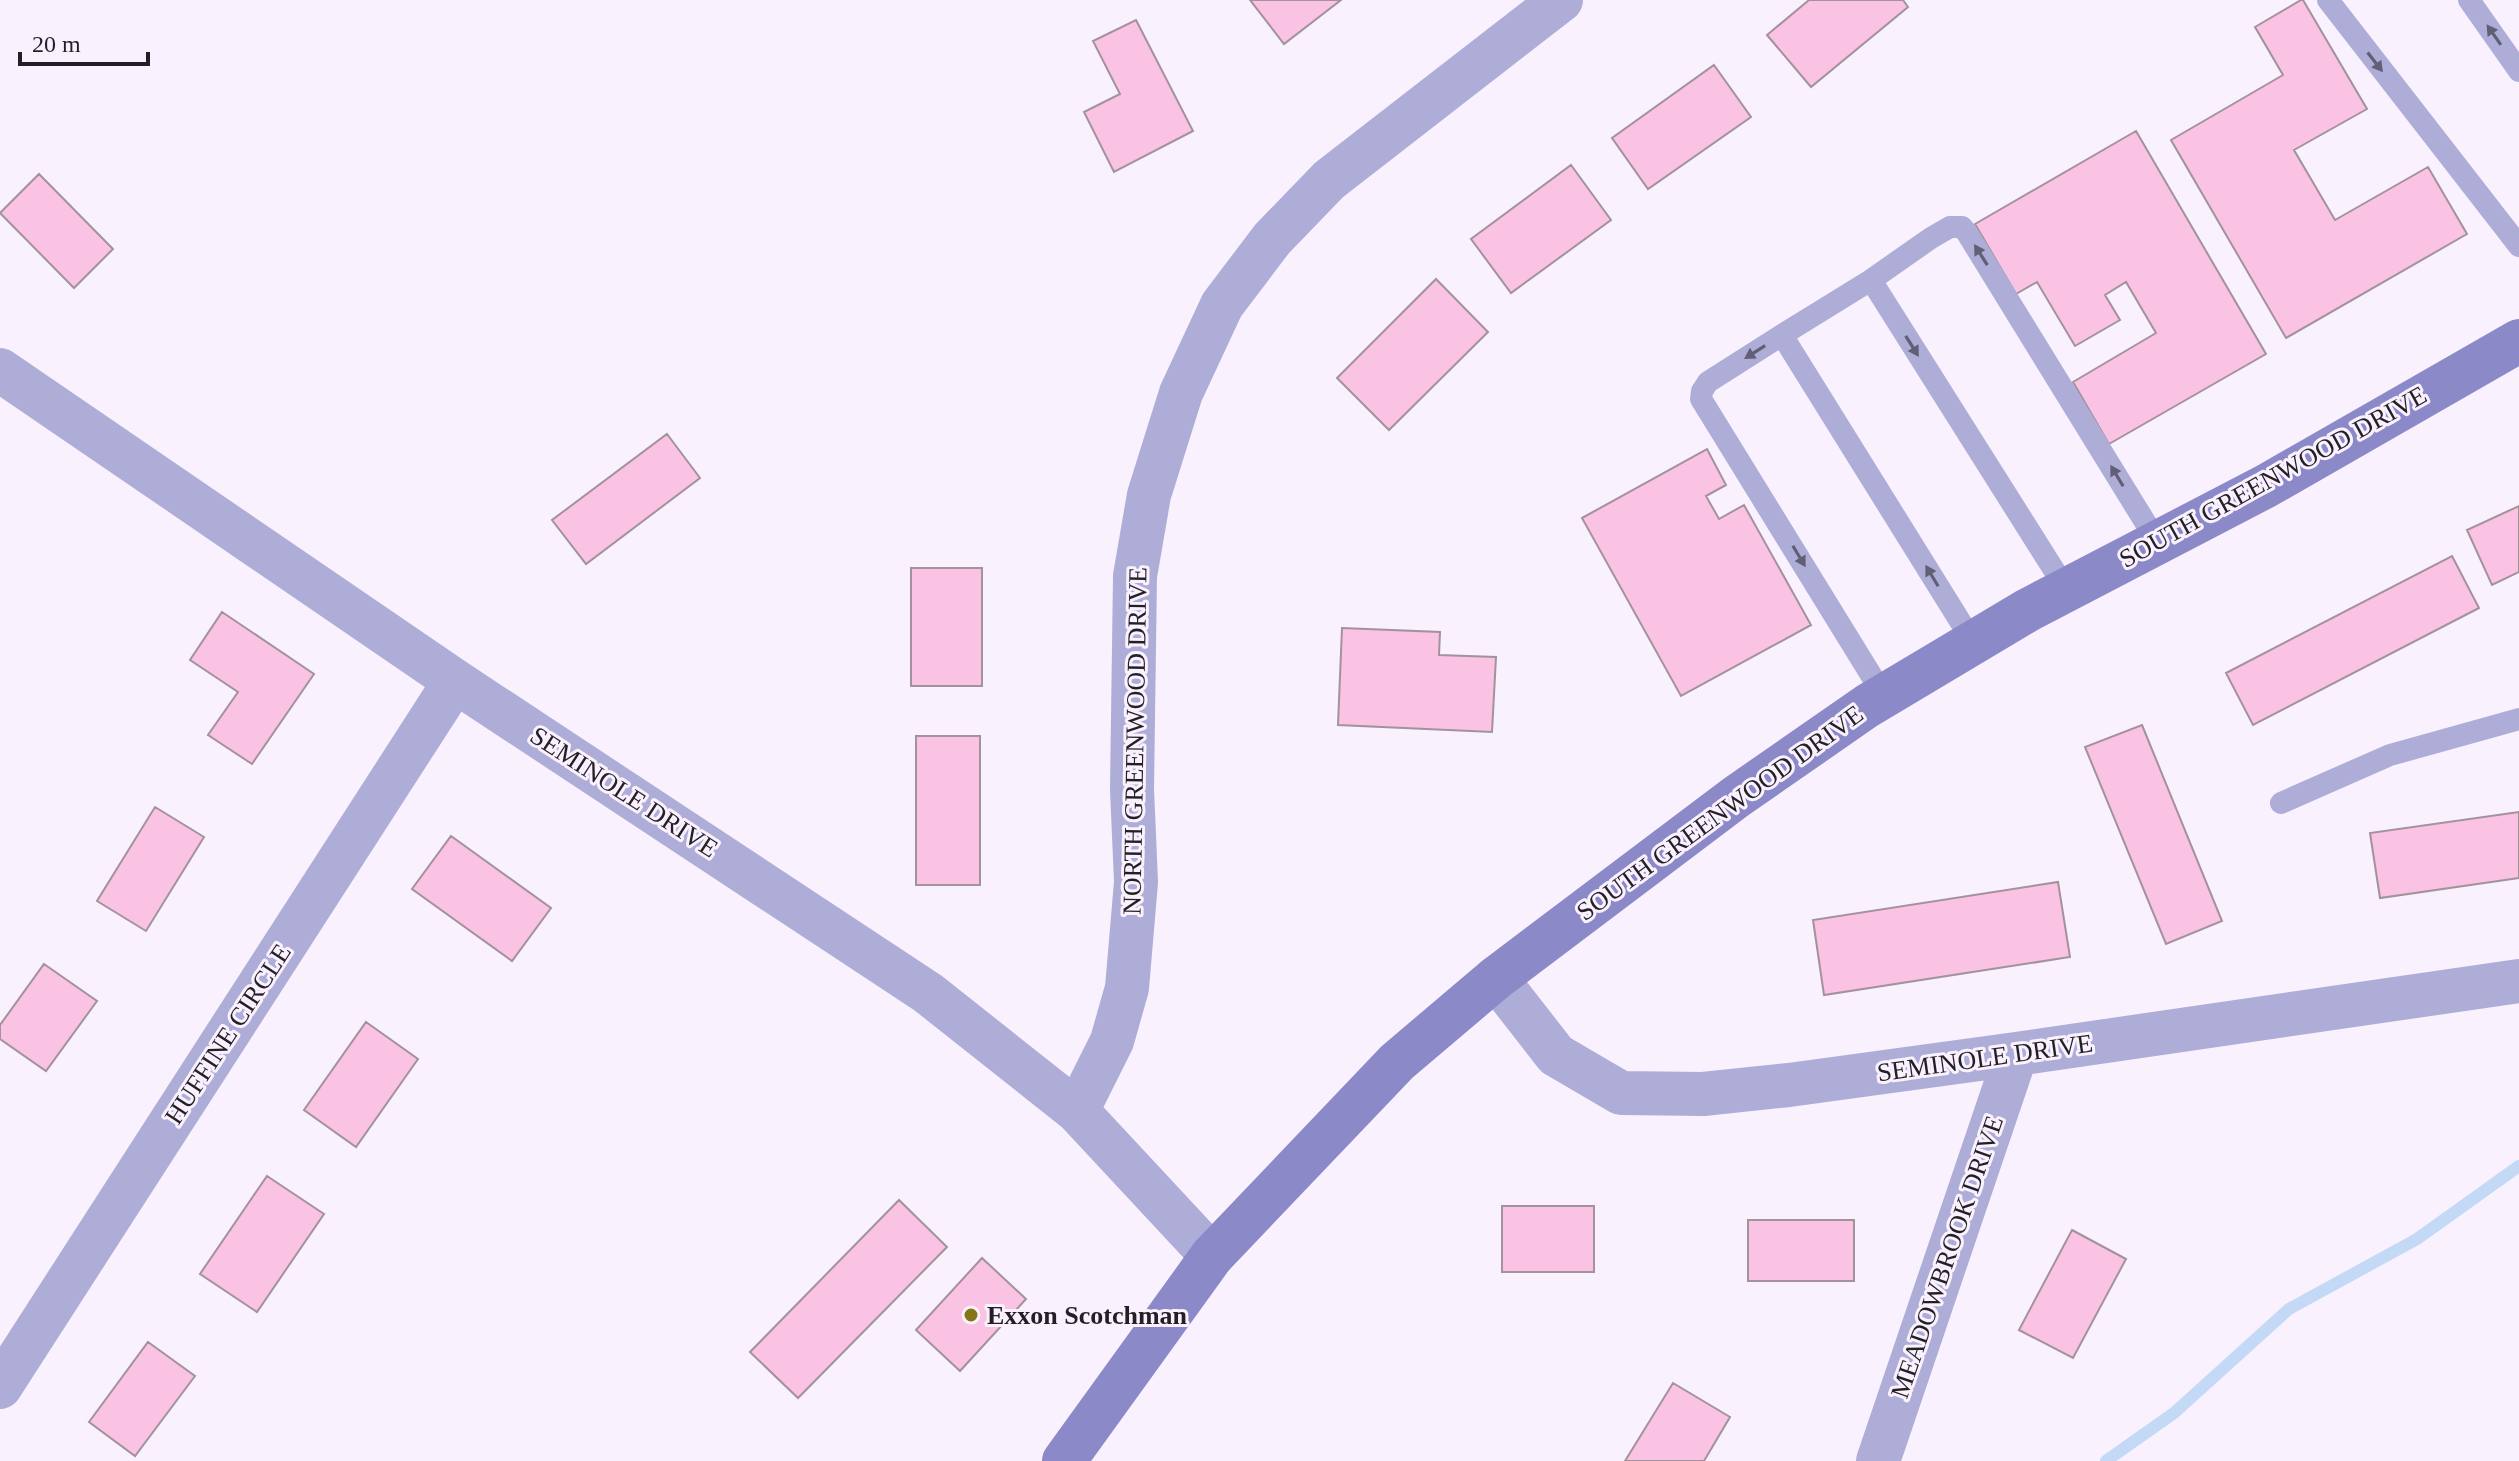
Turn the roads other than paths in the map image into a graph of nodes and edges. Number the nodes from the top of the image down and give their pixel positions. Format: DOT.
graph roads {
  1 [pos="1561,0"];
  2 [pos="2328,0"];
  3 [pos="2469,0"];
  4 [pos="2519,71"];
  5 [pos="2519,246"];
  6 [pos="1871,280"];
  7 [pos="1782,335"];
  8 [pos="2519,341"];
  9 [pos="0,370"];
  10 [pos="2158,543"];
  11 [pos="2066,589"];
  12 [pos="1973,642"];
  13 [pos="455,681"];
  14 [pos="1884,696"];
  15 [pos="2519,719"];
  16 [pos="2281,803"];
  17 [pos="1496,978"];
  18 [pos="2519,981"];
  19 [pos="2016,1054"];
  20 [pos="1077,1111"];
  21 [pos="1212,1256"];
  22 [pos="0,1387"];
  23 [pos="1064,1461"];
  24 [pos="1878,1461"];
  1 -- 20 [label="street, NORTH GREENWOOD DRIVE"];
  2 -- 5 [label="lane, one-way"];
  4 -- 3 [label="lane, one-way"];
  6 -- 7 [label="lane"];
  10 -- 6 [label="lane, one-way"];
  6 -- 11 [label="lane, one-way"];
  12 -- 7 [label="lane, one-way"];
  7 -- 14 [label="lane, one-way"];
  8 -- 10 [label="street, SOUTH GREENWOOD DRIVE"];
  9 -- 13 [label="street, SEMINOLE DRIVE"];
  10 -- 11 [label="street, SOUTH GREENWOOD DRIVE"];
  11 -- 12 [label="street, SOUTH GREENWOOD DRIVE"];
  12 -- 14 [label="street, SOUTH GREENWOOD DRIVE"];
  13 -- 20 [label="street, SEMINOLE DRIVE"];
  13 -- 22 [label="street, HUFFINE CIRCLE"];
  14 -- 17 [label="street, SOUTH GREENWOOD DRIVE"];
  15 -- 16 [label="lane"];
  17 -- 19 [label="street, SEMINOLE DRIVE"];
  17 -- 21 [label="street, SOUTH GREENWOOD DRIVE"];
  18 -- 19 [label="street, SEMINOLE DRIVE"];
  19 -- 24 [label="street, MEADOWBROOK DRIVE"];
  20 -- 21 [label="street, SEMINOLE DRIVE"];
  21 -- 23 [label="street, SOUTH GREENWOOD DRIVE"];
}
